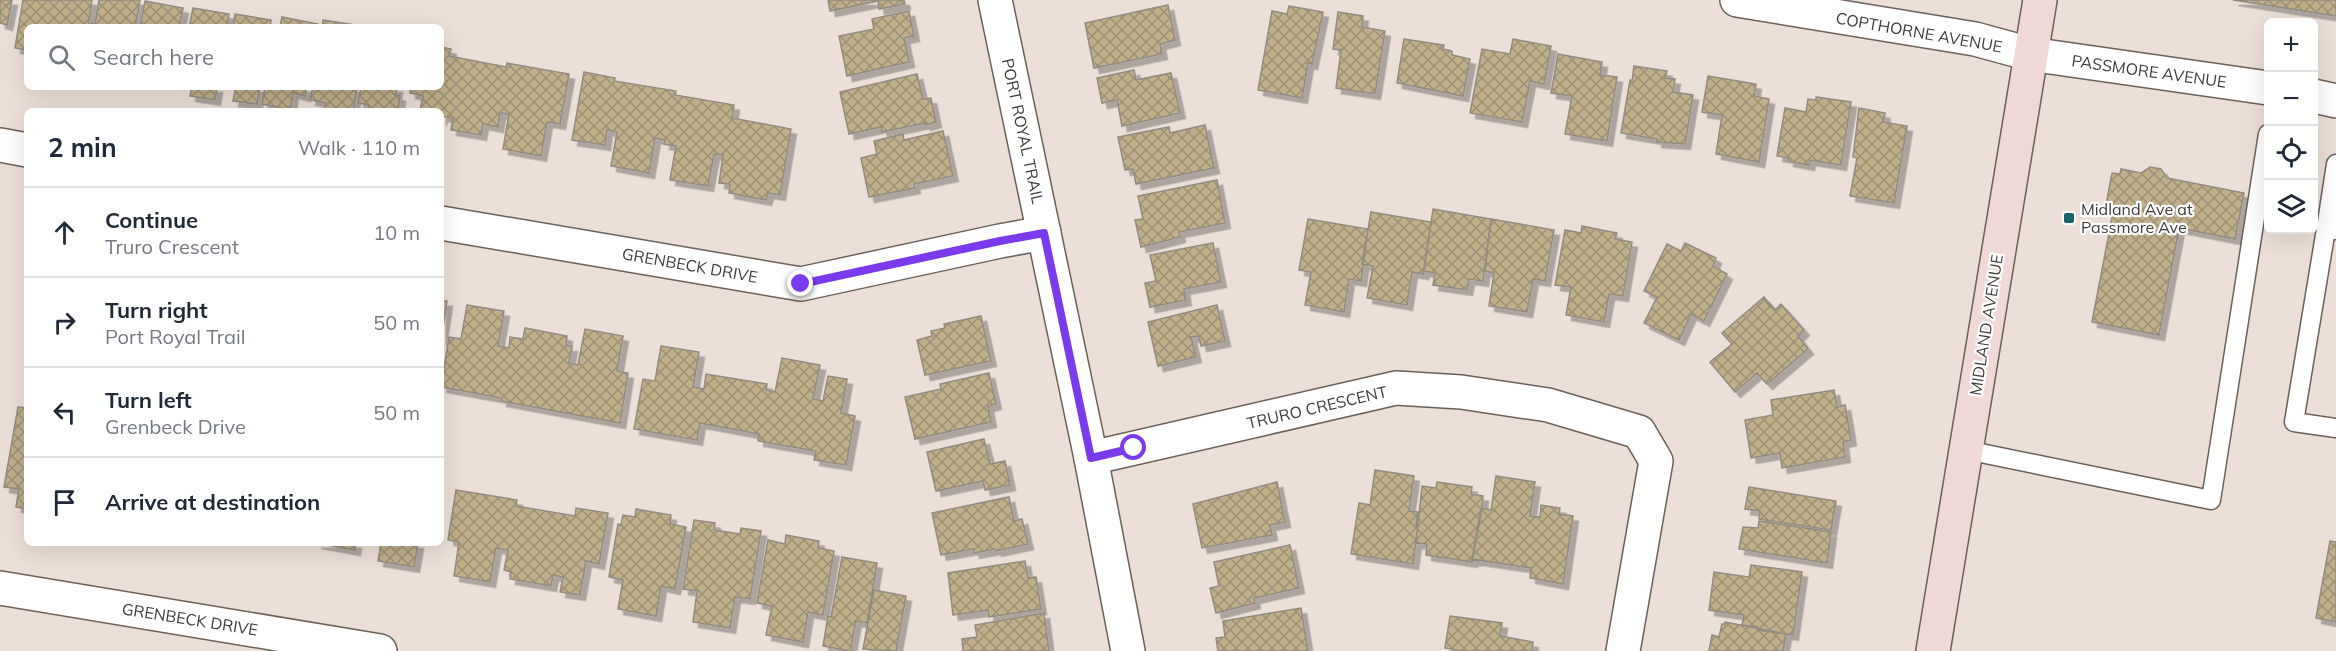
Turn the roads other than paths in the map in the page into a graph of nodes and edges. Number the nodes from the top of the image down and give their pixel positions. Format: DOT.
graph roads {
  1 [pos="995,0"];
  2 [pos="1737,0"];
  3 [pos="2040,0"];
  4 [pos="2030,54"];
  5 [pos="2264,87"];
  6 [pos="2318,97"];
  7 [pos="2336,100"];
  8 [pos="0,145"];
  9 [pos="24,149"];
  10 [pos="2264,160"];
  11 [pos="2336,164"];
  12 [pos="444,224"];
  13 [pos="2331,229"];
  14 [pos="1044,233"];
  15 [pos="2336,428"];
  16 [pos="1966,450"];
  17 [pos="1091,458"];
  18 [pos="0,588"];
  19 [pos="380,651"];
  20 [pos="1128,651"];
  21 [pos="1623,651"];
  22 [pos="1933,651"];
  1 -- 14 [label="street, PORT ROYAL TRAIL"];
  2 -- 4 [label="street, COPTHORNE AVENUE"];
  3 -- 4 [label="main road, MIDLAND AVENUE"];
  4 -- 5 [label="street, PASSMORE AVENUE"];
  4 -- 16 [label="main road, MIDLAND AVENUE"];
  6 -- 7 [label="street"];
  8 -- 9 [label="street"];
  10 -- 16 [label="lane"];
  11 -- 13 [label="lane"];
  12 -- 14 [label="street, GRENBECK DRIVE"];
  13 -- 15 [label="lane"];
  14 -- 17 [label="street, PORT ROYAL TRAIL"];
  16 -- 22 [label="main road, MIDLAND AVENUE"];
  17 -- 20 [label="street, PORT ROYAL TRAIL"];
  17 -- 21 [label="street, TRURO CRESCENT"];
  18 -- 19 [label="street, GRENBECK DRIVE"];
}
